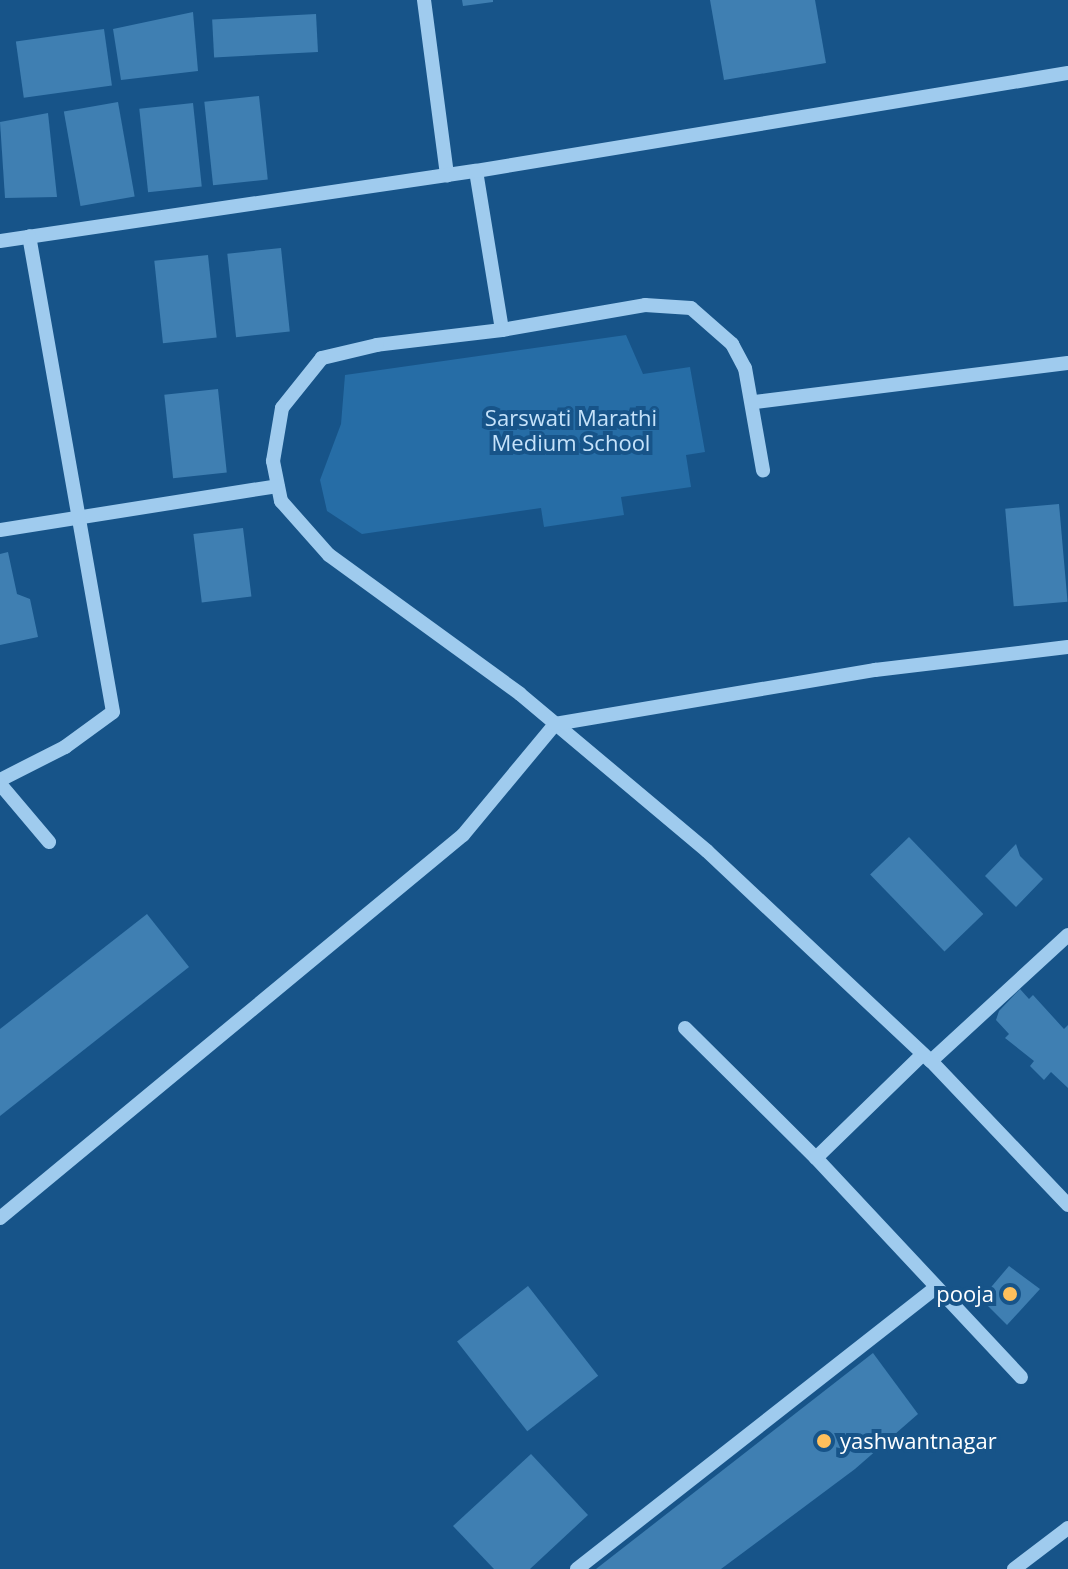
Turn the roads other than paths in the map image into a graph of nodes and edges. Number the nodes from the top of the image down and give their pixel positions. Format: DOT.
graph roads {
  1 [pos="424,0"];
  2 [pos="1068,73"];
  3 [pos="476,171"];
  4 [pos="447,175"];
  5 [pos="29,236"];
  6 [pos="0,241"];
  7 [pos="502,330"];
  8 [pos="1068,363"];
  9 [pos="755,402"];
  10 [pos="763,470"];
  11 [pos="278,486"];
  12 [pos="79,518"];
  13 [pos="0,530"];
  14 [pos="1068,647"];
  15 [pos="555,724"];
  16 [pos="0,782"];
  17 [pos="49,842"];
  18 [pos="1068,935"];
  19 [pos="685,1028"];
  20 [pos="927,1058"];
  21 [pos="816,1158"];
  22 [pos="1068,1205"];
  23 [pos="0,1218"];
  24 [pos="936,1288"];
  25 [pos="1021,1377"];
  26 [pos="1068,1528"];
  27 [pos="577,1569"];
  28 [pos="1014,1569"];
  1 -- 4 [label="street"];
  2 -- 3 [label="street"];
  3 -- 4 [label="street"];
  3 -- 7 [label="street"];
  4 -- 5 [label="street"];
  5 -- 6 [label="street"];
  5 -- 12 [label="street"];
  7 -- 9 [label="street"];
  7 -- 11 [label="street"];
  8 -- 9 [label="street"];
  9 -- 10 [label="street"];
  11 -- 12 [label="street"];
  11 -- 15 [label="street"];
  12 -- 13 [label="street"];
  12 -- 16 [label="street"];
  14 -- 15 [label="street"];
  15 -- 20 [label="street"];
  15 -- 23 [label="street"];
  16 -- 17 [label="street"];
  18 -- 20 [label="street"];
  19 -- 21 [label="street"];
  20 -- 21 [label="street"];
  20 -- 22 [label="street"];
  21 -- 24 [label="street"];
  24 -- 25 [label="street"];
  24 -- 27 [label="street"];
  26 -- 28 [label="street"];
}
